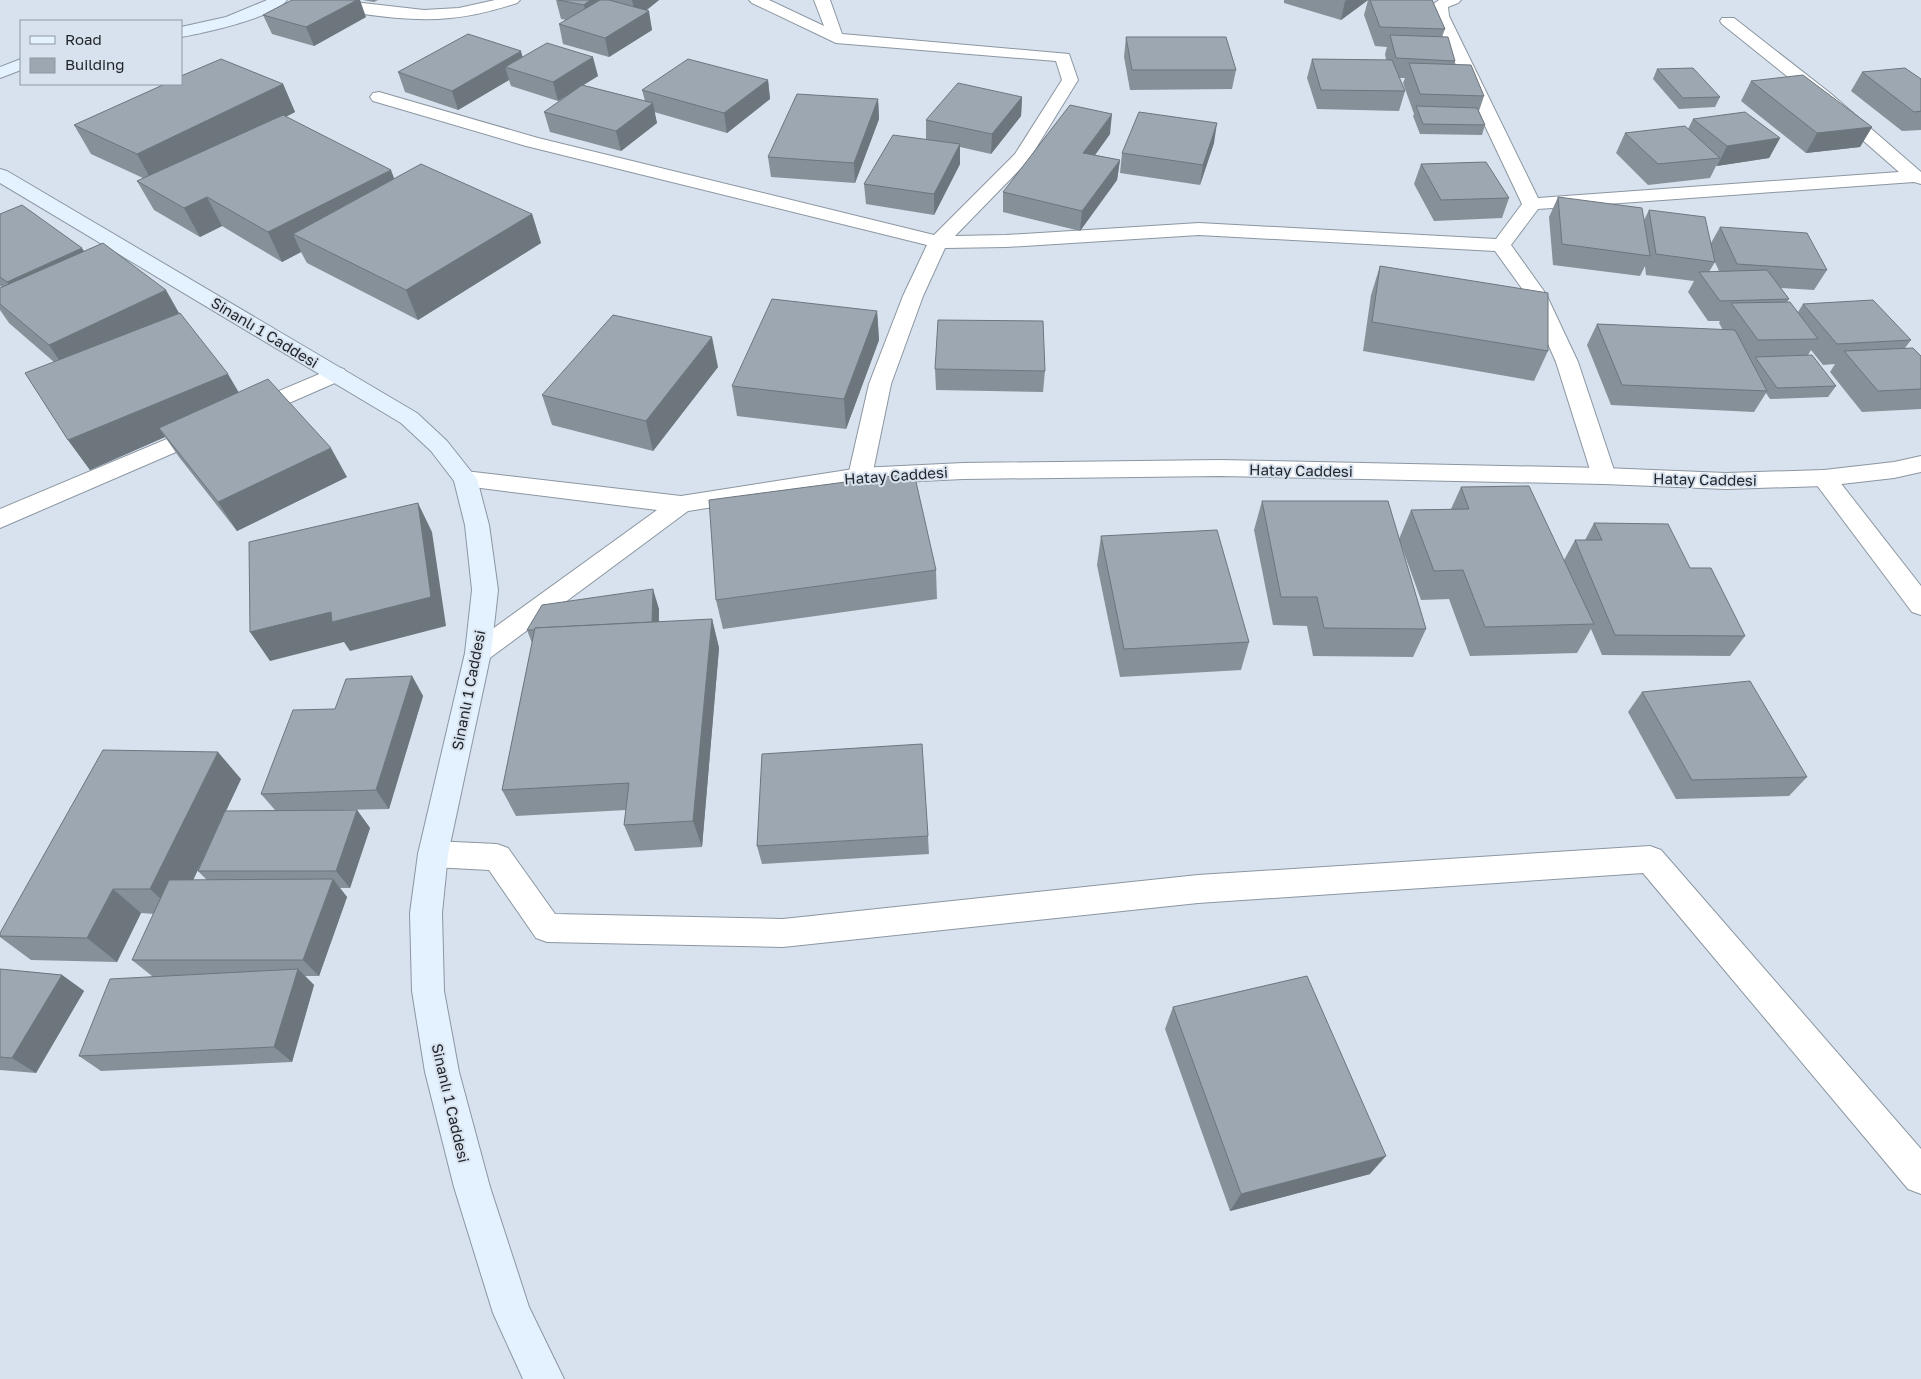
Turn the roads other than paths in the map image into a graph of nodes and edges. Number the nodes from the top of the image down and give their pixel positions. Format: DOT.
graph roads {
  1 [pos="279,0"];
  2 [pos="302,0"];
  3 [pos="512,0"];
  4 [pos="756,0"];
  5 [pos="822,0"];
  6 [pos="1453,0"];
  7 [pos="1728,21"];
  8 [pos="182,32"];
  9 [pos="836,38"];
  10 [pos="20,64"];
  11 [pos="0,73"];
  12 [pos="379,97"];
  13 [pos="0,175"];
  14 [pos="1918,177"];
  15 [pos="1532,204"];
  16 [pos="938,242"];
  17 [pos="1501,245"];
  18 [pos="336,374"];
  19 [pos="1921,464"];
  20 [pos="860,476"];
  21 [pos="1604,476"];
  22 [pos="1824,478"];
  23 [pos="465,479"];
  24 [pos="681,504"];
  25 [pos="0,519"];
  26 [pos="1921,605"];
  27 [pos="478,653"];
  28 [pos="433,854"];
  29 [pos="1921,1176"];
  30 [pos="544,1379"];
  1 -- 8 [label="main road"];
  2 -- 3 [label="street"];
  4 -- 9 [label="street"];
  5 -- 9 [label="street"];
  6 -- 15 [label="street"];
  7 -- 14 [label="street"];
  9 -- 16 [label="street"];
  10 -- 11 [label="main road"];
  12 -- 16 [label="street"];
  13 -- 18 [label="main road, Sinanlı 1 Caddesi"];
  14 -- 15 [label="street"];
  15 -- 17 [label="street"];
  16 -- 17 [label="street"];
  16 -- 20 [label="street"];
  17 -- 21 [label="street"];
  18 -- 23 [label="main road, Sinanlı 1 Caddesi"];
  18 -- 25 [label="street"];
  19 -- 22 [label="street, Hatay Caddesi"];
  20 -- 21 [label="street, Hatay Caddesi"];
  20 -- 24 [label="street, Hatay Caddesi"];
  21 -- 22 [label="street, Hatay Caddesi"];
  22 -- 26 [label="street"];
  23 -- 24 [label="street, Hatay Caddesi"];
  23 -- 27 [label="main road, Sinanlı 1 Caddesi"];
  24 -- 27 [label="street, Hatay Caddesi"];
  27 -- 28 [label="main road, Sinanlı 1 Caddesi"];
  28 -- 29 [label="street"];
  28 -- 30 [label="main road, Sinanlı 1 Caddesi"];
}
